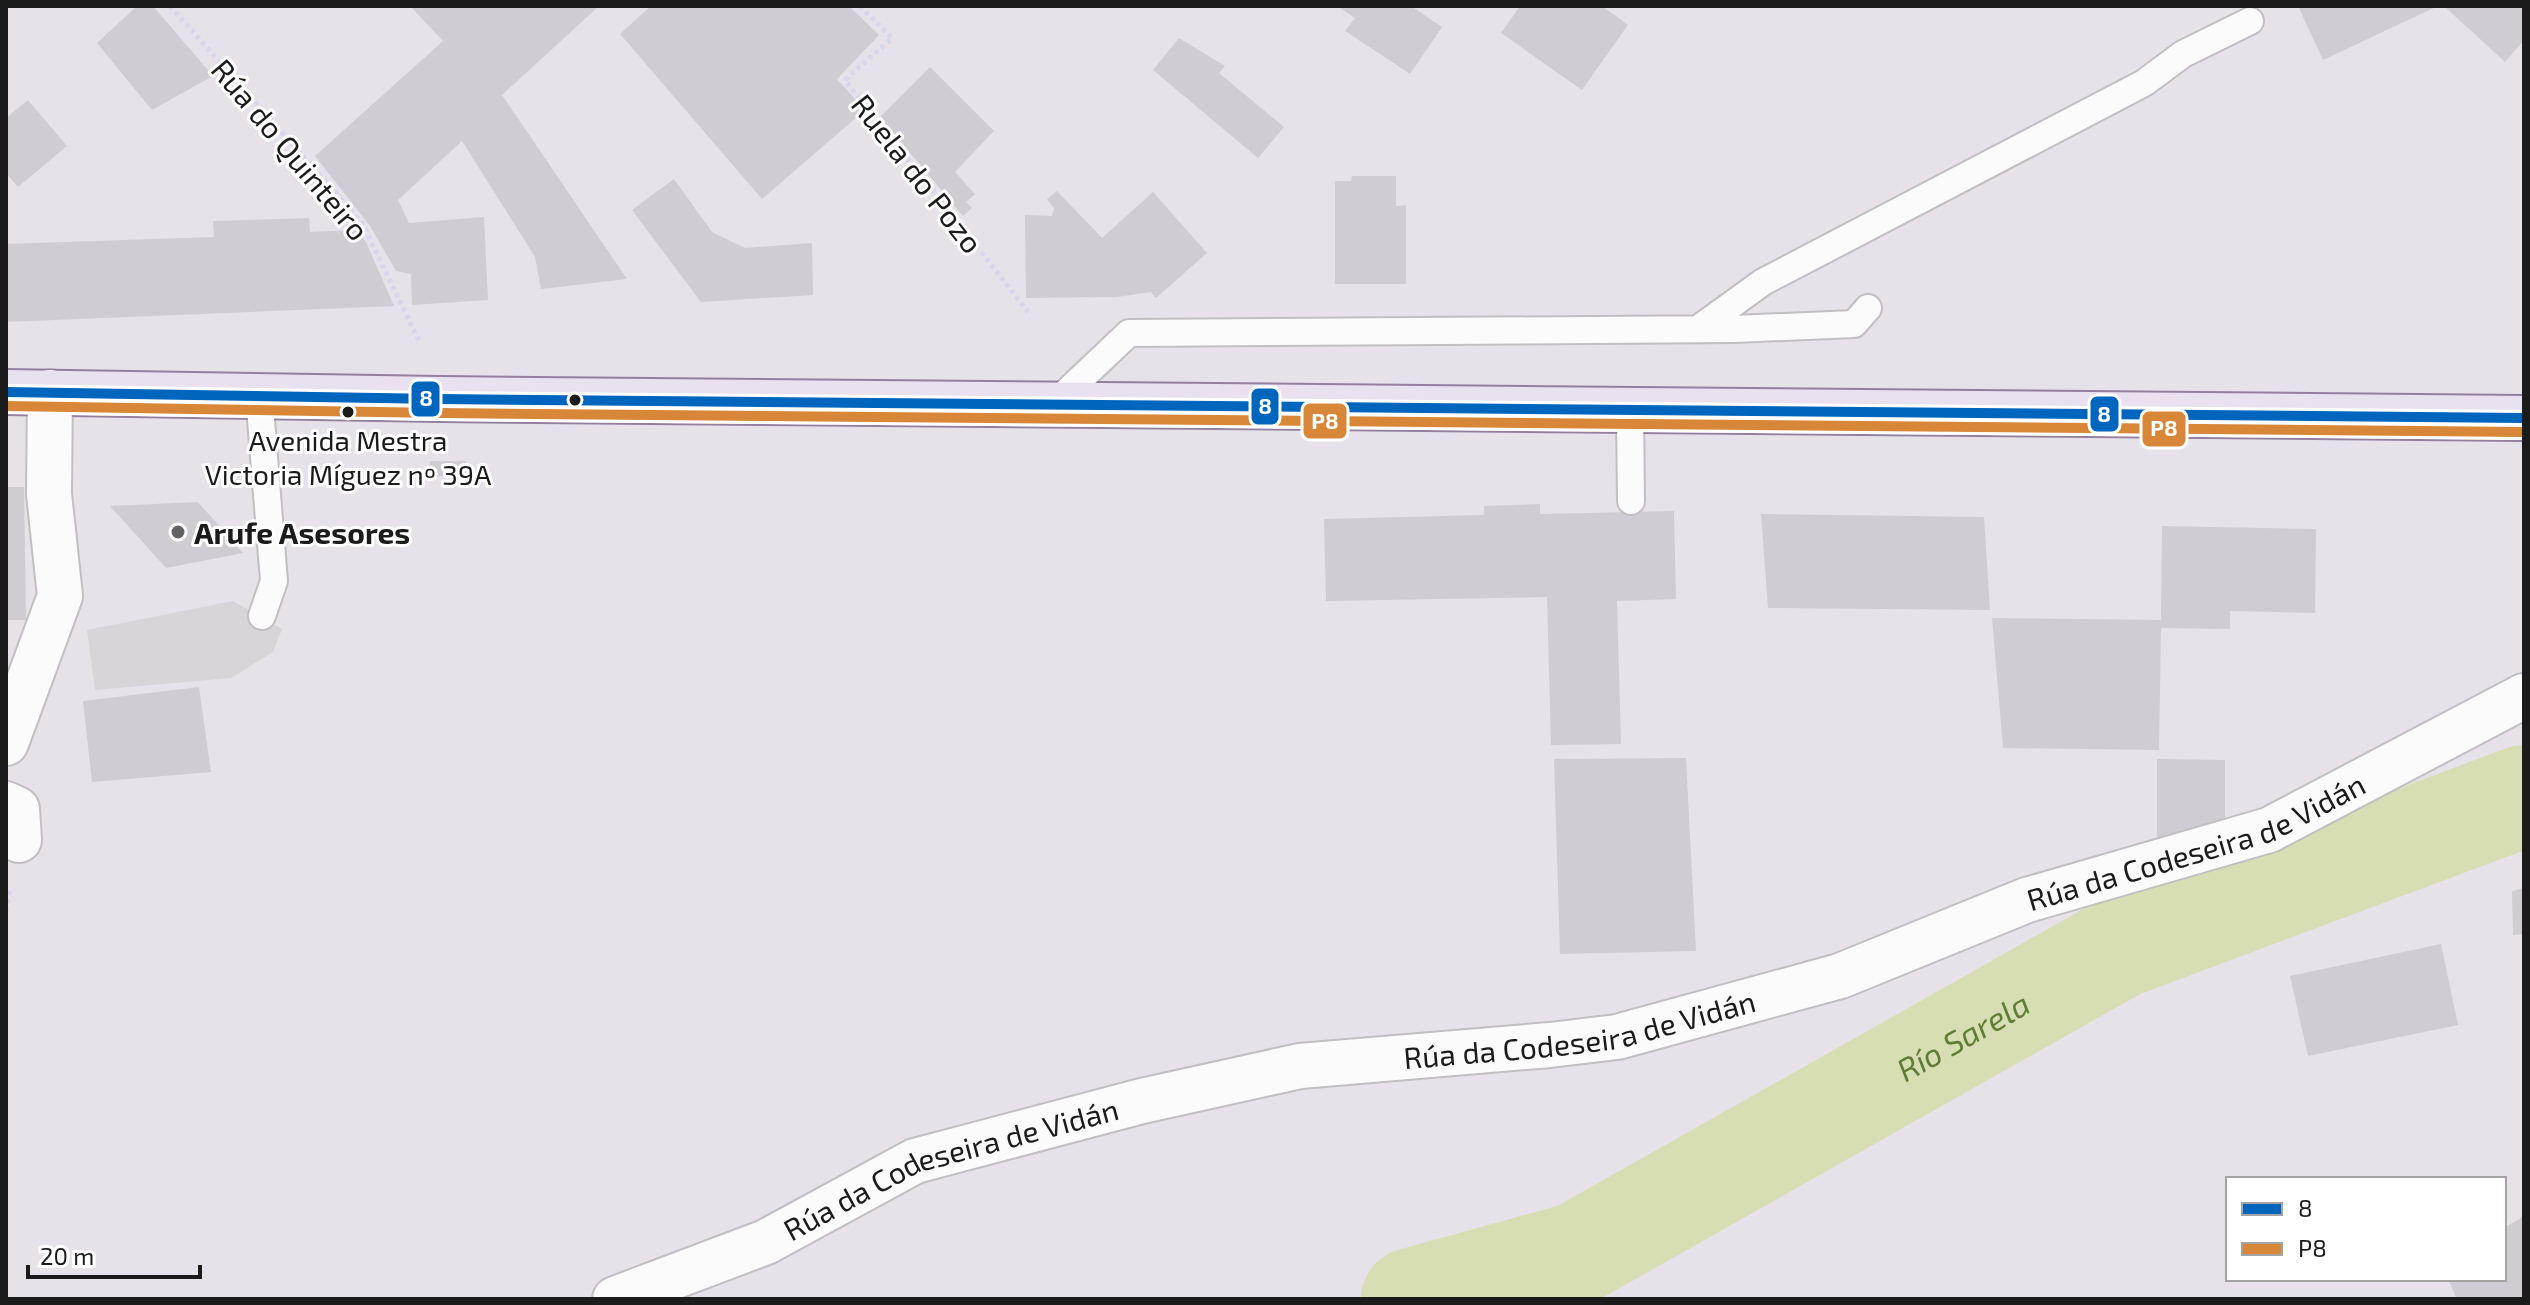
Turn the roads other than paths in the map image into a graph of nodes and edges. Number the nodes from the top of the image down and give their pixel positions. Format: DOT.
graph roads {
  1 [pos="2250,21"];
  2 [pos="1868,308"];
  3 [pos="1698,329"];
  4 [pos="6,392"];
  5 [pos="50,392"];
  6 [pos="259,395"];
  7 [pos="1054,404"];
  8 [pos="1630,410"];
  9 [pos="2524,418"];
  10 [pos="1631,501"];
  11 [pos="262,616"];
  12 [pos="2524,696"];
  13 [pos="6,743"];
  14 [pos="615,1299"];
  1 -- 3 [label="lane"];
  2 -- 3 [label="lane"];
  3 -- 7 [label="lane"];
  4 -- 5 [label="main road"];
  5 -- 6 [label="main road"];
  5 -- 13 [label="street"];
  6 -- 7 [label="main road"];
  6 -- 11 [label="lane"];
  7 -- 8 [label="main road"];
  8 -- 9 [label="main road"];
  8 -- 10 [label="lane"];
  12 -- 14 [label="street, Rúa da Codeseira de Vidán"];
}
